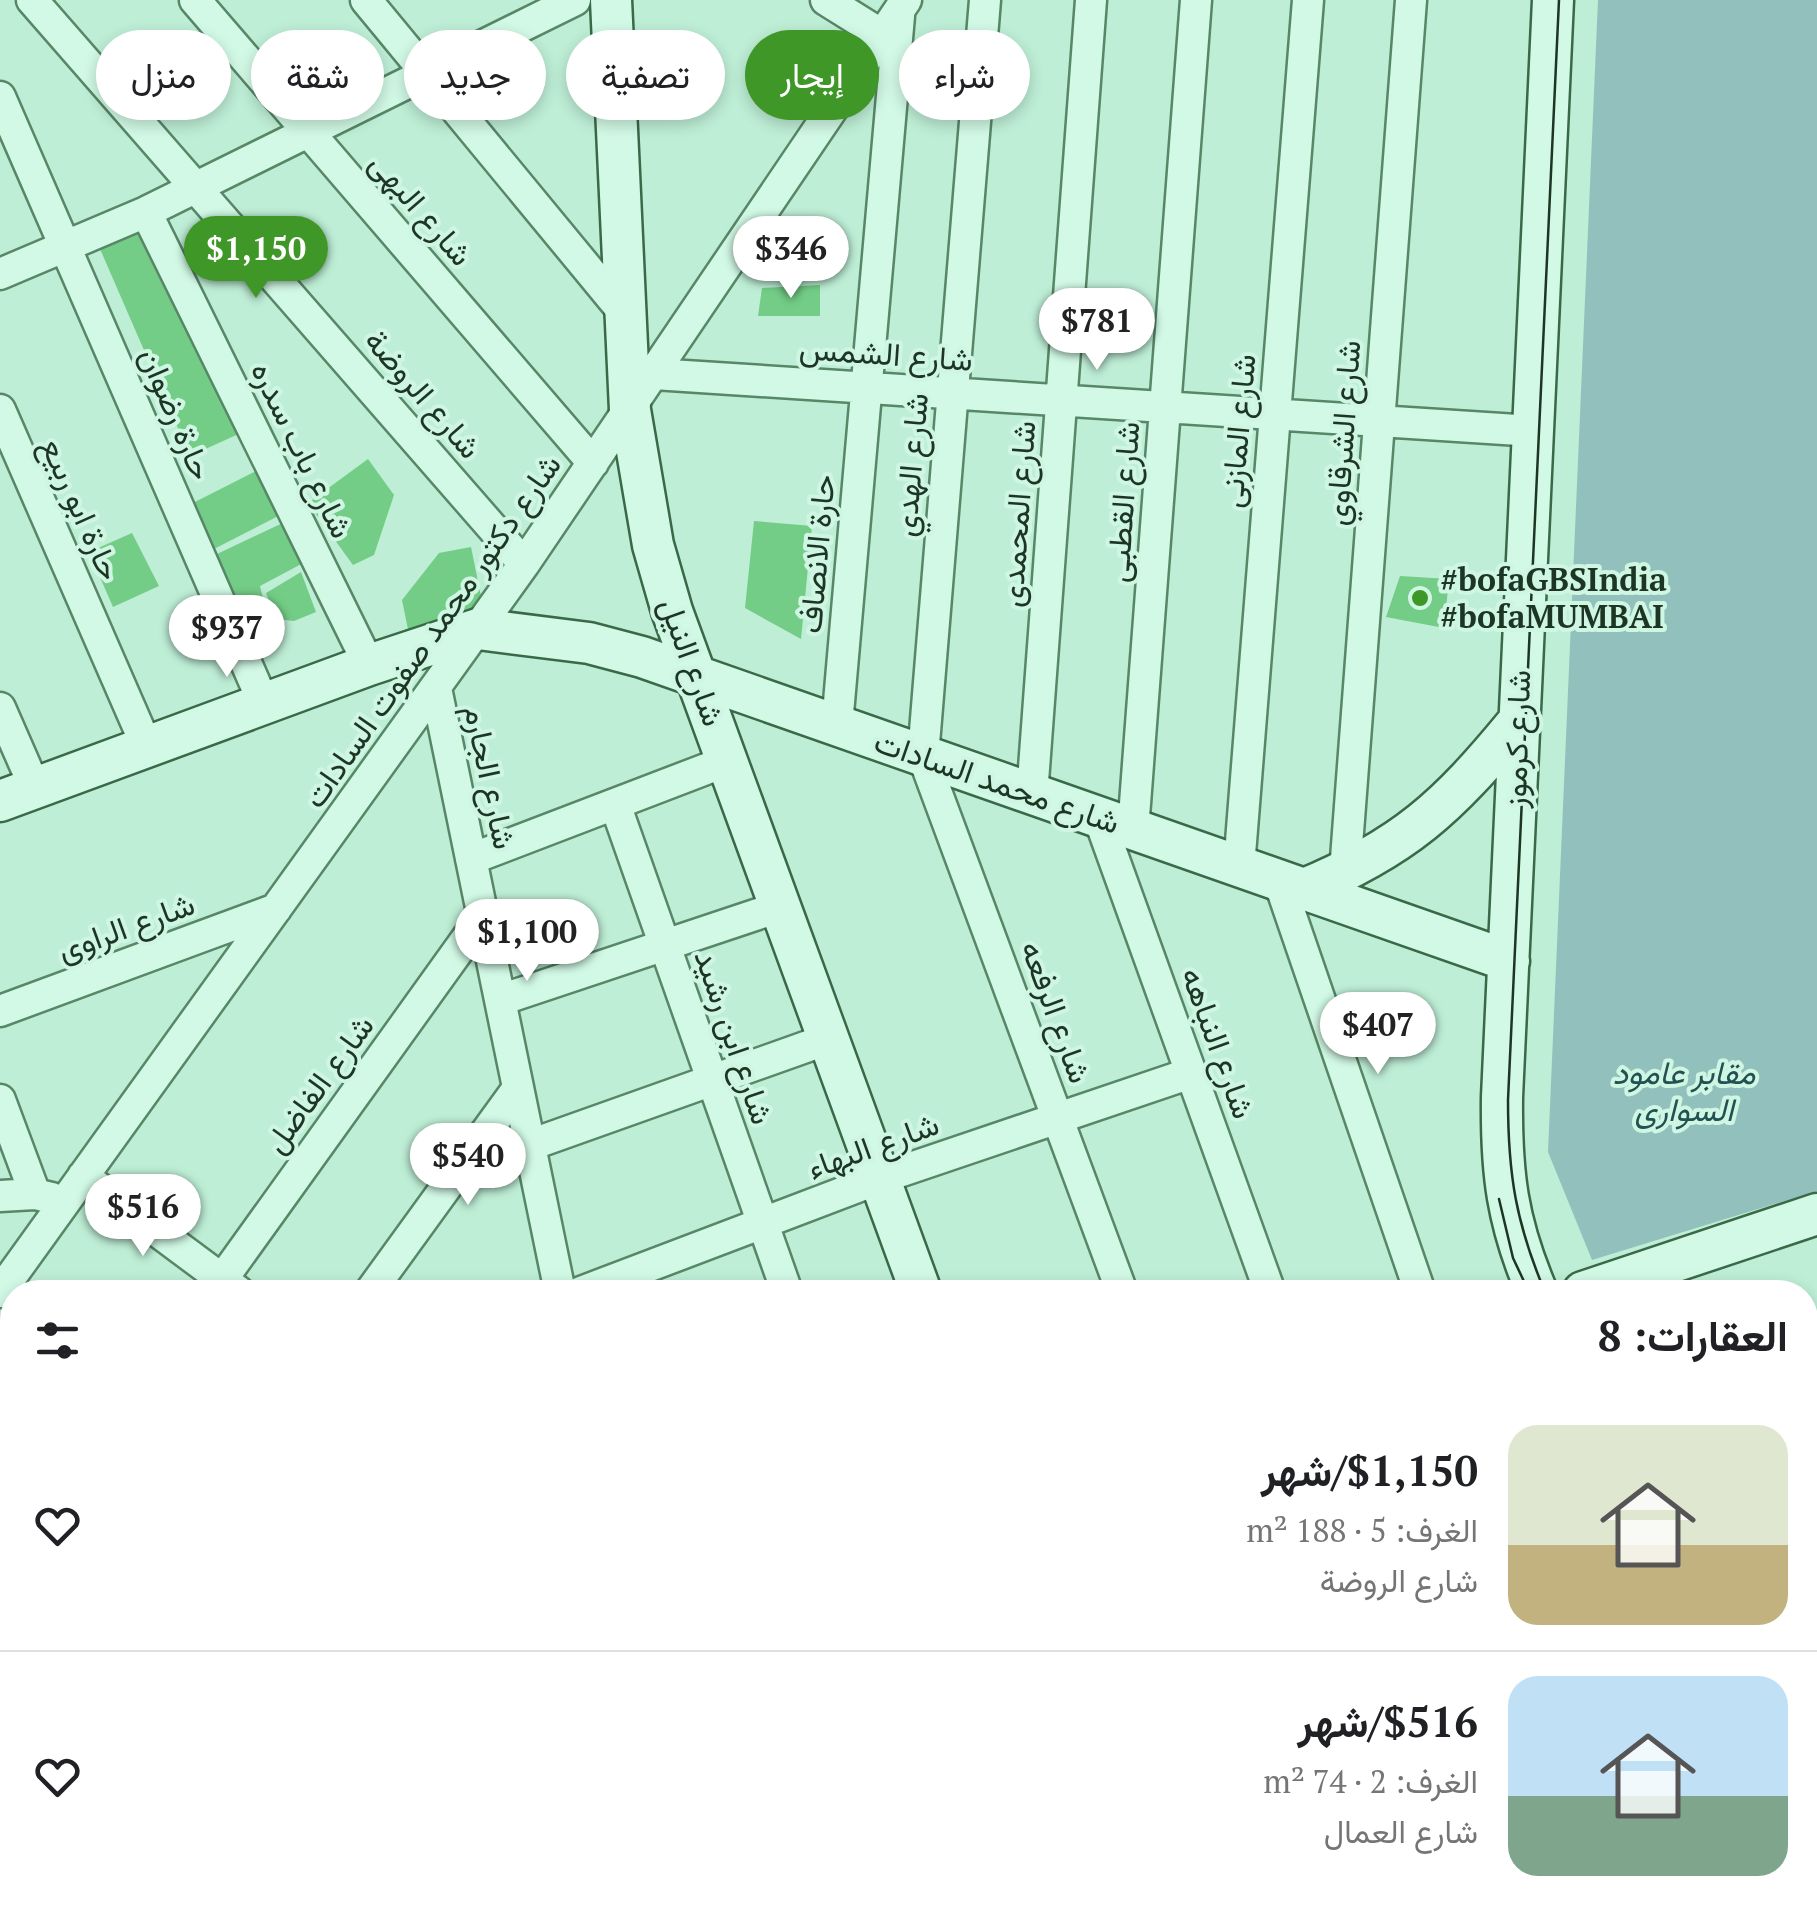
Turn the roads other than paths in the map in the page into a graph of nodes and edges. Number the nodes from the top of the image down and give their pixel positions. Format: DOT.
graph roads {
  1 [pos="32,0"];
  2 [pos="194,0"];
  3 [pos="366,0"];
  4 [pos="576,0"];
  5 [pos="612,0"];
  6 [pos="826,0"];
  7 [pos="984,0"];
  8 [pos="1091,0"];
  9 [pos="1196,0"];
  10 [pos="1308,0"];
  11 [pos="1410,0"];
  12 [pos="1553,0"];
  13 [pos="532,9"];
  14 [pos="896,15"];
  15 [pos="497,30"];
  16 [pos="404,44"];
  17 [pos="404,84"];
  18 [pos="0,97"];
  19 [pos="467,120"];
  20 [pos="308,131"];
  21 [pos="196,185"];
  22 [pos="146,212"];
  23 [pos="65,246"];
  24 [pos="0,274"];
  25 [pos="626,314"];
  26 [pos="654,374"];
  27 [pos="866,388"];
  28 [pos="953,394"];
  29 [pos="1062,401"];
  30 [pos="1165,407"];
  31 [pos="0,410"];
  32 [pos="630,410"];
  33 [pos="1275,414"];
  34 [pos="1379,421"];
  35 [pos="1533,432"];
  36 [pos="593,463"];
  37 [pos="524,564"];
  38 [pos="478,628"];
  39 [pos="369,665"];
  40 [pos="696,676"];
  41 [pos="436,688"];
  42 [pos="264,704"];
  43 [pos="0,708"];
  44 [pos="1517,722"];
  45 [pos="837,725"];
  46 [pos="146,747"];
  47 [pos="923,756"];
  48 [pos="727,761"];
  49 [pos="18,795"];
  50 [pos="1032,795"];
  51 [pos="615,804"];
  52 [pos="1116,824"];
  53 [pos="471,860"];
  54 [pos="1238,867"];
  55 [pos="1345,872"];
  56 [pos="1290,886"];
  57 [pos="779,907"];
  58 [pos="276,909"];
  59 [pos="483,916"];
  60 [pos="664,945"];
  61 [pos="1509,962"];
  62 [pos="500,1000"];
  63 [pos="0,1011"];
  64 [pos="828,1039"];
  65 [pos="1191,1074"];
  66 [pos="711,1080"];
  67 [pos="518,1088"];
  68 [pos="0,1100"];
  69 [pos="1058,1118"];
  70 [pos="530,1145"];
  71 [pos="84,1176"];
  72 [pos="881,1178"];
  73 [pos="0,1196"];
  74 [pos="49,1199"];
  75 [pos="1817,1214"];
  76 [pos="762,1224"];
  77 [pos="6,1280"];
  78 [pos="213,1280"];
  79 [pos="230,1280"];
  80 [pos="379,1280"];
  81 [pos="558,1280"];
  82 [pos="613,1280"];
  83 [pos="783,1280"];
  84 [pos="917,1280"];
  85 [pos="1118,1280"];
  86 [pos="1266,1280"];
  87 [pos="1416,1280"];
  88 [pos="1533,1280"];
  89 [pos="1620,1280"];
  1 -- 21 [label="street, شارع الروضة"];
  2 -- 20 [label="street, شارع البهى"];
  3 -- 16 [label="street"];
  4 -- 13 [label="street"];
  5 -- 25 [label="main road, شارع النيل"];
  6 -- 14 [label="street"];
  7 -- 28 [label="street, شارع الهدي"];
  8 -- 29 [label="street, شارع المحمدى"];
  9 -- 30 [label="street, شارع القطبى"];
  10 -- 33 [label="street, شارع المازنى"];
  11 -- 34 [label="street, شارع الشرقاوي"];
  12 -- 35 [label="main road, شارع كرموز"];
  13 -- 15 [label="street"];
  14 -- 26 [label="street, شارع دكتور محمد صفوت السادات"];
  14 -- 27 [label="street, حارة الانصاف"];
  17 -- 20 [label="street"];
  18 -- 23 [label="street, حارة رضوان"];
  19 -- 25 [label="street"];
  20 -- 21 [label="street"];
  20 -- 36 [label="street, شارع البهى"];
  21 -- 22 [label="street"];
  21 -- 37 [label="street, شارع الروضة"];
  22 -- 23 [label="street"];
  22 -- 39 [label="street, شارع باب سدره"];
  23 -- 24 [label="street"];
  23 -- 42 [label="street, حارة رضوان"];
  25 -- 32 [label="main road, شارع النيل"];
  26 -- 27 [label="street, شارع الشمس"];
  26 -- 32 [label="street, شارع دكتور محمد صفوت السادات"];
  27 -- 28 [label="street, شارع الشمس"];
  27 -- 45 [label="street, حارة الانصاف"];
  28 -- 29 [label="street, شارع الشمس"];
  28 -- 47 [label="street, شارع الهدي"];
  29 -- 30 [label="street, شارع الشمس"];
  29 -- 50 [label="street, شارع المحمدى"];
  30 -- 33 [label="street, شارع الشمس"];
  30 -- 52 [label="street, شارع القطبى"];
  31 -- 46 [label="street, حارة ابو ربيع"];
  32 -- 36 [label="street, شارع دكتور محمد صفوت السادات"];
  32 -- 40 [label="main road, شارع النيل"];
  33 -- 34 [label="street, شارع الشمس"];
  33 -- 54 [label="street, شارع المازنى"];
  34 -- 35 [label="street, شارع الشمس"];
  34 -- 55 [label="street, شارع الشرقاوي"];
  35 -- 44 [label="main road, شارع كرموز"];
  36 -- 37 [label="street, شارع دكتور محمد صفوت السادات"];
  37 -- 38 [label="street, شارع دكتور محمد صفوت السادات"];
  38 -- 39 [label="main road"];
  38 -- 40 [label="main road, شارع محمد السادات"];
  38 -- 41 [label="street, شارع دكتور محمد صفوت السادات"];
  39 -- 42 [label="main road"];
  40 -- 45 [label="main road, شارع محمد السادات"];
  40 -- 48 [label="main road, شارع النيل"];
  41 -- 53 [label="street, شارع الجارم"];
  41 -- 58 [label="street, شارع دكتور محمد صفوت السادات"];
  42 -- 46 [label="main road"];
  43 -- 49 [label="street"];
  44 -- 55 [label="main road"];
  44 -- 61 [label="main road, شارع كرموز"];
  45 -- 47 [label="main road, شارع محمد السادات"];
  46 -- 49 [label="main road"];
  47 -- 50 [label="main road, شارع محمد السادات"];
  47 -- 69 [label="street, شارع الرفعه"];
  48 -- 51 [label="street"];
  48 -- 57 [label="main road, شارع النيل"];
  50 -- 52 [label="main road, شارع محمد السادات"];
  51 -- 53 [label="street"];
  51 -- 60 [label="street, شارع ابن رشيد"];
  52 -- 54 [label="main road, شارع محمد السادات"];
  52 -- 65 [label="street, شارع النباهه"];
  53 -- 59 [label="street, شارع الجارم"];
  54 -- 56 [label="main road, شارع محمد السادات"];
  55 -- 56 [label="main road"];
  56 -- 61 [label="main road, شارع محمد السادات"];
  56 -- 87 [label="street"];
  57 -- 60 [label="street"];
  57 -- 64 [label="main road, شارع النيل"];
  58 -- 63 [label="street, شارع الراوى"];
  58 -- 71 [label="street, شارع دكتور محمد صفوت السادات"];
  59 -- 62 [label="street, شارع الجارم"];
  59 -- 79 [label="street, شارع الفاضل"];
  60 -- 62 [label="street"];
  60 -- 66 [label="street, شارع ابن رشيد"];
  61 -- 88 [label="main road, شارع كرموز"];
  62 -- 67 [label="street, شارع الجارم"];
  64 -- 66 [label="street"];
  64 -- 72 [label="main road, شارع النيل"];
  65 -- 69 [label="street, شارع البهاء"];
  65 -- 86 [label="street, شارع النباهه"];
  66 -- 70 [label="street"];
  66 -- 76 [label="street, شارع ابن رشيد"];
  67 -- 70 [label="street, شارع الجارم"];
  67 -- 80 [label="street"];
  68 -- 74 [label="street"];
  69 -- 72 [label="street, شارع البهاء"];
  69 -- 85 [label="street, شارع الرفعه"];
  70 -- 81 [label="street, شارع الجارم"];
  71 -- 74 [label="street, شارع دكتور محمد صفوت السادات"];
  71 -- 78 [label="street"];
  72 -- 76 [label="street, شارع البهاء"];
  72 -- 84 [label="main road, شارع النيل"];
  73 -- 74 [label="street"];
  74 -- 77 [label="street, شارع دكتور محمد صفوت السادات"];
  75 -- 89 [label="main road"];
  76 -- 82 [label="street, شارع البهاء"];
  76 -- 83 [label="street, شارع ابن رشيد"];
}
